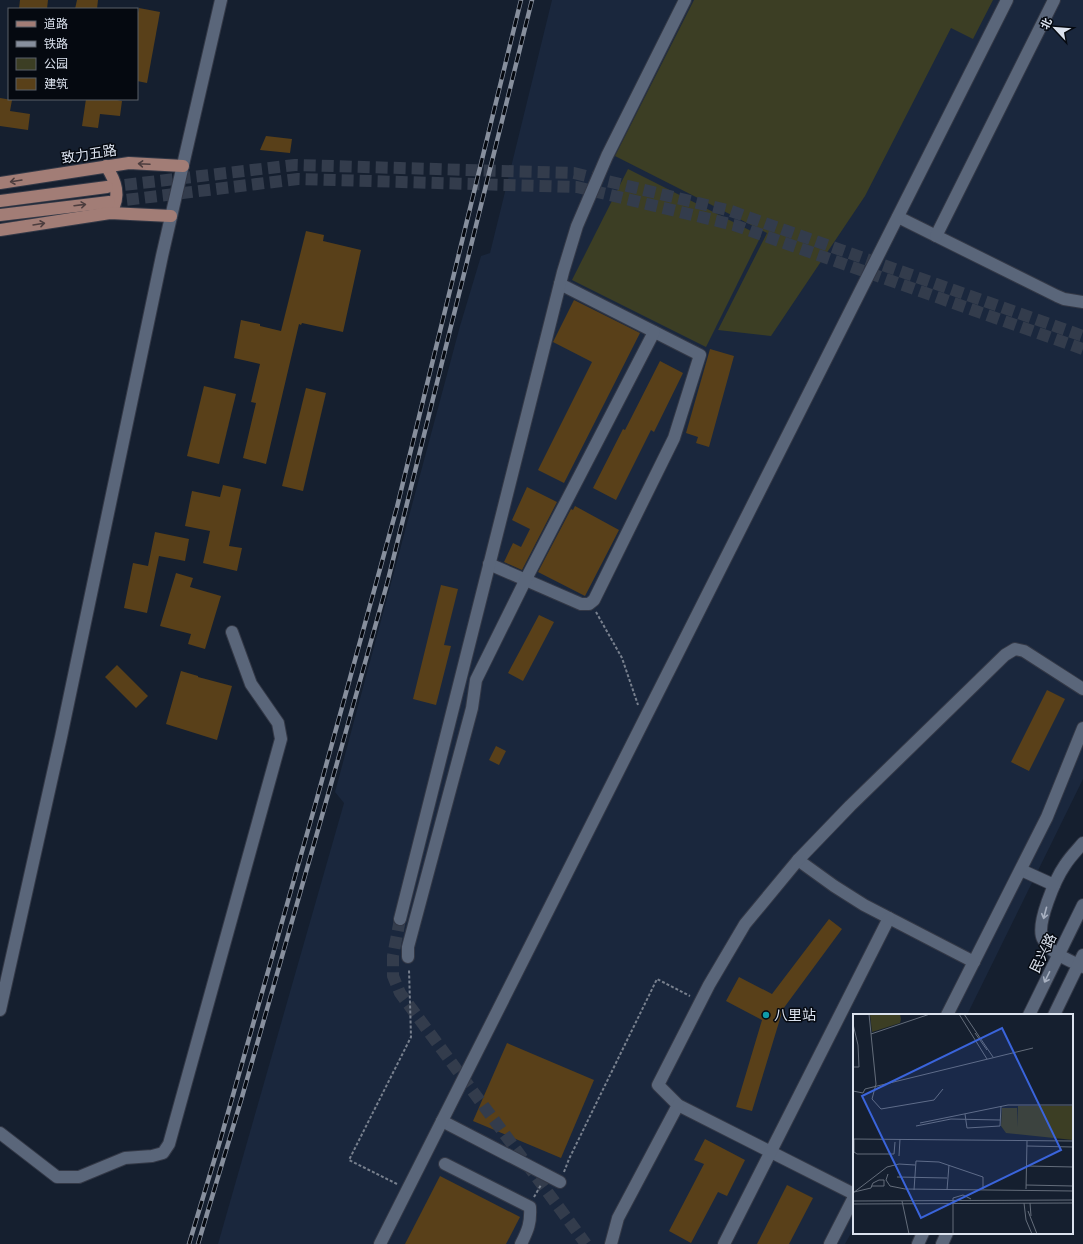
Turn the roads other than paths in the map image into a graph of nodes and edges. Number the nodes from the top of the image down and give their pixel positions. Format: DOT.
graph roads {
  1 [pos="221,0"];
  2 [pos="685,0"];
  3 [pos="1007,0"];
  4 [pos="1054,0"];
  5 [pos="106,166"];
  6 [pos="183,166"];
  7 [pos="0,183"];
  8 [pos="107,187"];
  9 [pos="0,201"];
  10 [pos="110,207"];
  11 [pos="0,215"];
  12 [pos="171,216"];
  13 [pos="898,217"];
  14 [pos="0,230"];
  15 [pos="936,236"];
  16 [pos="560,284"];
  17 [pos="1082,300"];
  18 [pos="654,332"];
  19 [pos="490,564"];
  20 [pos="526,579"];
  21 [pos="232,632"];
  22 [pos="461,676"];
  23 [pos="476,680"];
  24 [pos="1083,689"];
  25 [pos="1083,728"];
  26 [pos="1083,843"];
  27 [pos="798,860"];
  28 [pos="1021,870"];
  29 [pos="1054,885"];
  30 [pos="1083,905"];
  31 [pos="400,918"];
  32 [pos="889,918"];
  33 [pos="1058,955"];
  34 [pos="408,957"];
  35 [pos="974,962"];
  36 [pos="1081,962"];
  37 [pos="0,1010"];
  38 [pos="948,1014"];
  39 [pos="1029,1014"];
  40 [pos="1055,1014"];
  41 [pos="678,1105"];
  42 [pos="442,1121"];
  43 [pos="0,1133"];
  44 [pos="770,1152"];
  45 [pos="445,1164"];
  46 [pos="560,1182"];
  47 [pos="853,1194"];
  48 [pos="853,1197"];
  49 [pos="923,1234"];
  50 [pos="947,1234"];
  51 [pos="380,1244"];
  52 [pos="521,1244"];
  53 [pos="611,1244"];
  54 [pos="724,1244"];
  55 [pos="830,1244"];
  56 [pos="918,1244"];
  57 [pos="942,1244"];
  1 -- 6 [label="street"];
  2 -- 16 [label="street"];
  3 -- 13 [label="street"];
  4 -- 15 [label="street"];
  6 -- 5 [label="main road, 致力五路, one-way"];
  5 -- 7 [label="main road, 致力五路, one-way"];
  5 -- 10 [label="main road"];
  6 -- 12 [label="street"];
  8 -- 9 [label="main road"];
  11 -- 10 [label="main road, one-way"];
  10 -- 12 [label="main road"];
  14 -- 10 [label="main road, one-way"];
  12 -- 37 [label="street"];
  13 -- 15 [label="street"];
  13 -- 42 [label="street"];
  15 -- 17 [label="street"];
  16 -- 18 [label="street"];
  16 -- 19 [label="street"];
  18 -- 20 [label="street"];
  18 -- 20 [label="street"];
  19 -- 20 [label="street"];
  19 -- 22 [label="street"];
  20 -- 23 [label="street"];
  21 -- 43 [label="street"];
  22 -- 23 [label="street"];
  22 -- 31 [label="street"];
  23 -- 34 [label="street"];
  24 -- 27 [label="street"];
  25 -- 28 [label="street"];
  26 -- 29 [label="street"];
  27 -- 32 [label="street"];
  27 -- 41 [label="street"];
  28 -- 29 [label="street"];
  28 -- 35 [label="street"];
  29 -- 33 [label="street, one-way"];
  30 -- 33 [label="street, 民兴路"];
  32 -- 35 [label="street"];
  32 -- 44 [label="street"];
  33 -- 36 [label="street"];
  33 -- 39 [label="street, 民兴路, one-way"];
  35 -- 38 [label="street"];
  36 -- 40 [label="street"];
  41 -- 44 [label="street"];
  41 -- 53 [label="street"];
  42 -- 46 [label="street"];
  42 -- 51 [label="street"];
  44 -- 47 [label="street"];
  44 -- 54 [label="street"];
  45 -- 52 [label="street"];
  48 -- 55 [label="street"];
  49 -- 56 [label="street"];
  50 -- 57 [label="street"];
}
